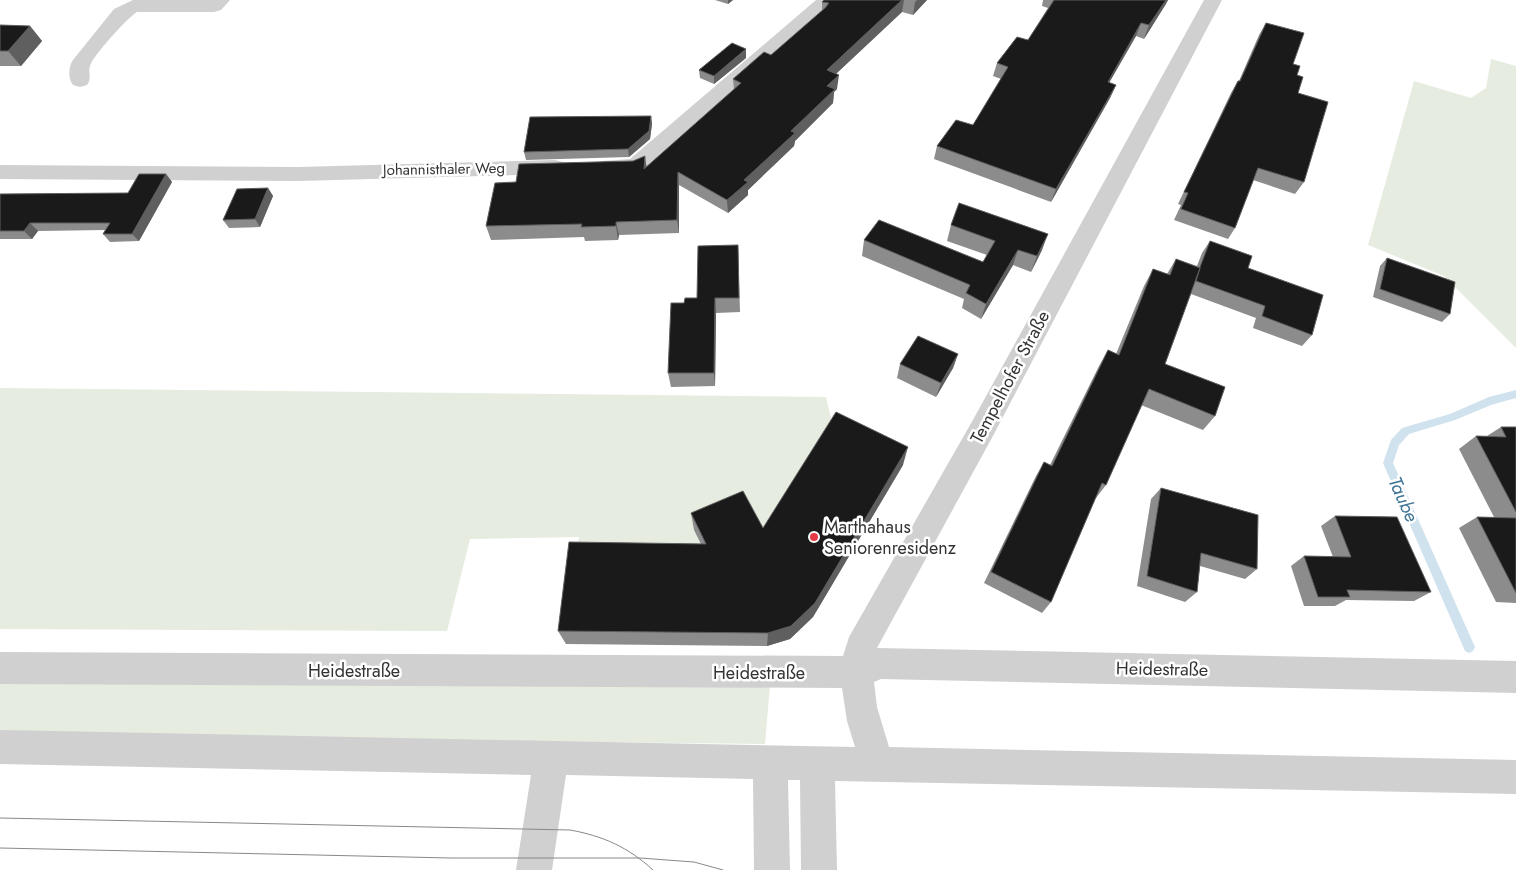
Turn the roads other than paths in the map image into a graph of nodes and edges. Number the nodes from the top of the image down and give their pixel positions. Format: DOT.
graph roads {
  1 [pos="221,0"];
  2 [pos="827,0"];
  3 [pos="1213,0"];
  4 [pos="80,80"];
  5 [pos="0,172"];
  6 [pos="0,668"];
  7 [pos="856,672"];
  8 [pos="1516,677"];
  9 [pos="0,747"];
  10 [pos="551,759"];
  11 [pos="770,762"];
  12 [pos="817,763"];
  13 [pos="878,764"];
  14 [pos="1516,777"];
  15 [pos="534,870"];
  16 [pos="772,870"];
  17 [pos="819,870"];
  1 -- 4 [label="street"];
  2 -- 5 [label="street, Johannisthaler Weg"];
  3 -- 7 [label="street, Tempelhofer Straße"];
  6 -- 7 [label="street, Heidestraße"];
  7 -- 8 [label="street, Heidestraße"];
  7 -- 13 [label="street, Tempelhofer Straße"];
  9 -- 10 [label="street"];
  10 -- 11 [label="street"];
  10 -- 15 [label="street"];
  11 -- 12 [label="street"];
  11 -- 16 [label="street"];
  12 -- 13 [label="street"];
  12 -- 17 [label="street"];
  13 -- 14 [label="street"];
}
